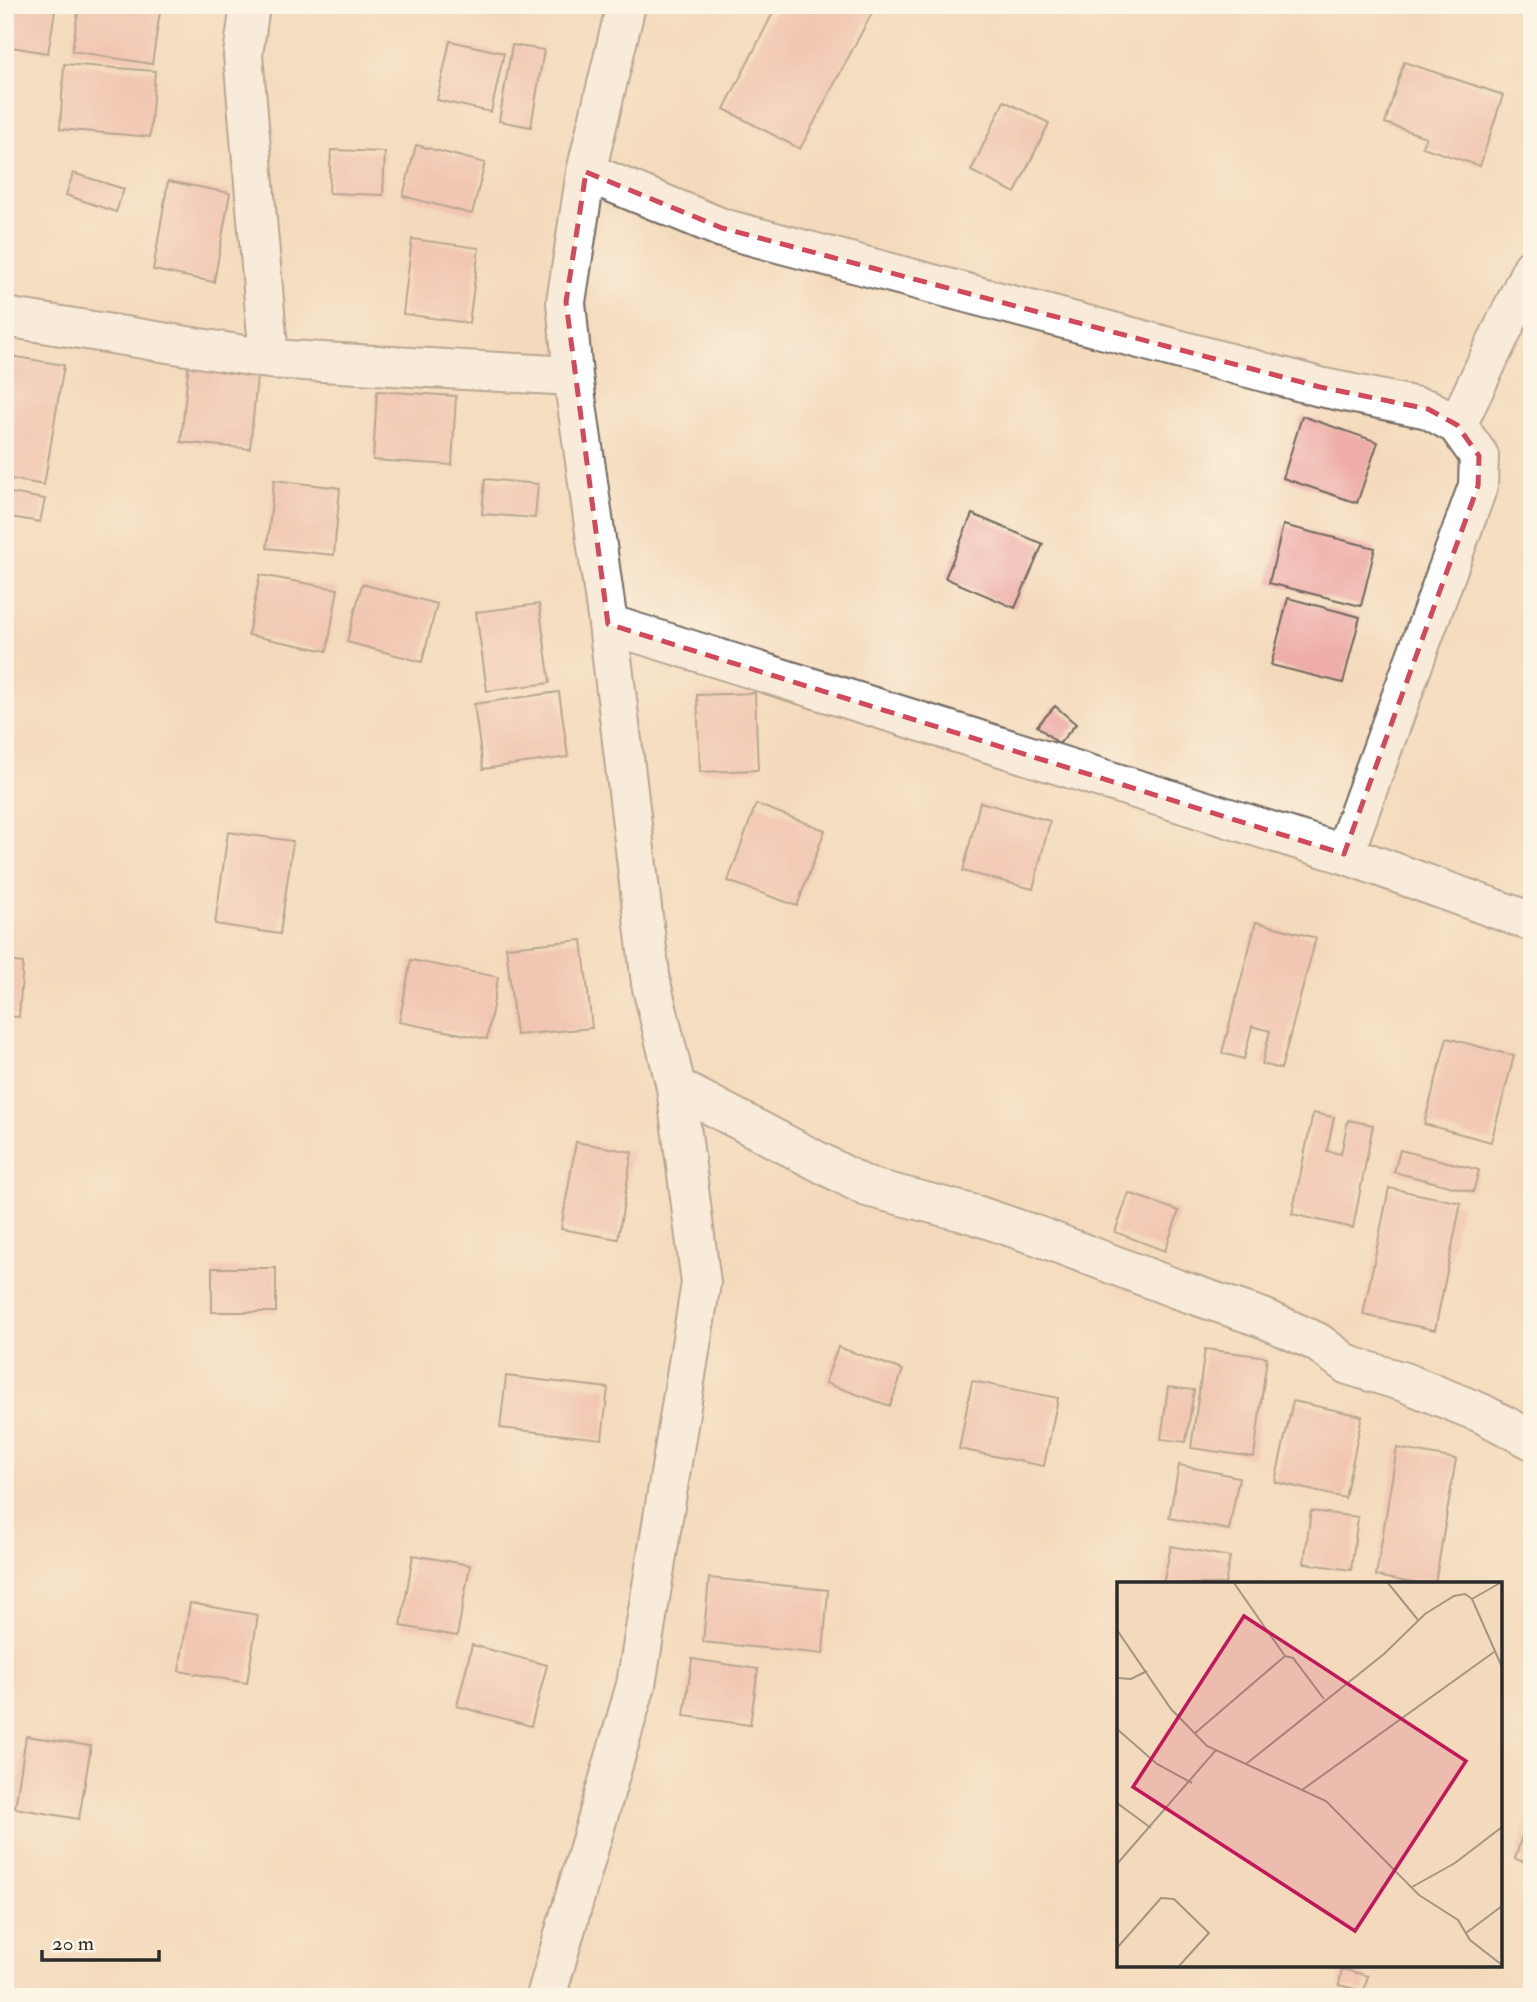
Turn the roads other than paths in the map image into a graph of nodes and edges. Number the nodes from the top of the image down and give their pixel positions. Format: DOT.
graph roads {
  1 [pos="250,5"];
  2 [pos="626,5"];
  3 [pos="586,172"];
  4 [pos="1532,268"];
  5 [pos="5,317"];
  6 [pos="269,359"];
  7 [pos="573,376"];
  8 [pos="1457,425"];
  9 [pos="608,624"];
  10 [pos="1343,854"];
  11 [pos="1532,922"];
  12 [pos="676,1087"];
  13 [pos="1532,1440"];
  14 [pos="546,1997"];
  1 -- 6 [label="street"];
  2 -- 3 [label="street"];
  3 -- 7 [label="street"];
  3 -- 8 [label="street"];
  4 -- 8 [label="street"];
  5 -- 6 [label="street"];
  6 -- 7 [label="street"];
  7 -- 9 [label="street"];
  8 -- 10 [label="street"];
  9 -- 10 [label="street"];
  9 -- 12 [label="street"];
  10 -- 11 [label="street"];
  12 -- 13 [label="street"];
  12 -- 14 [label="street"];
}
